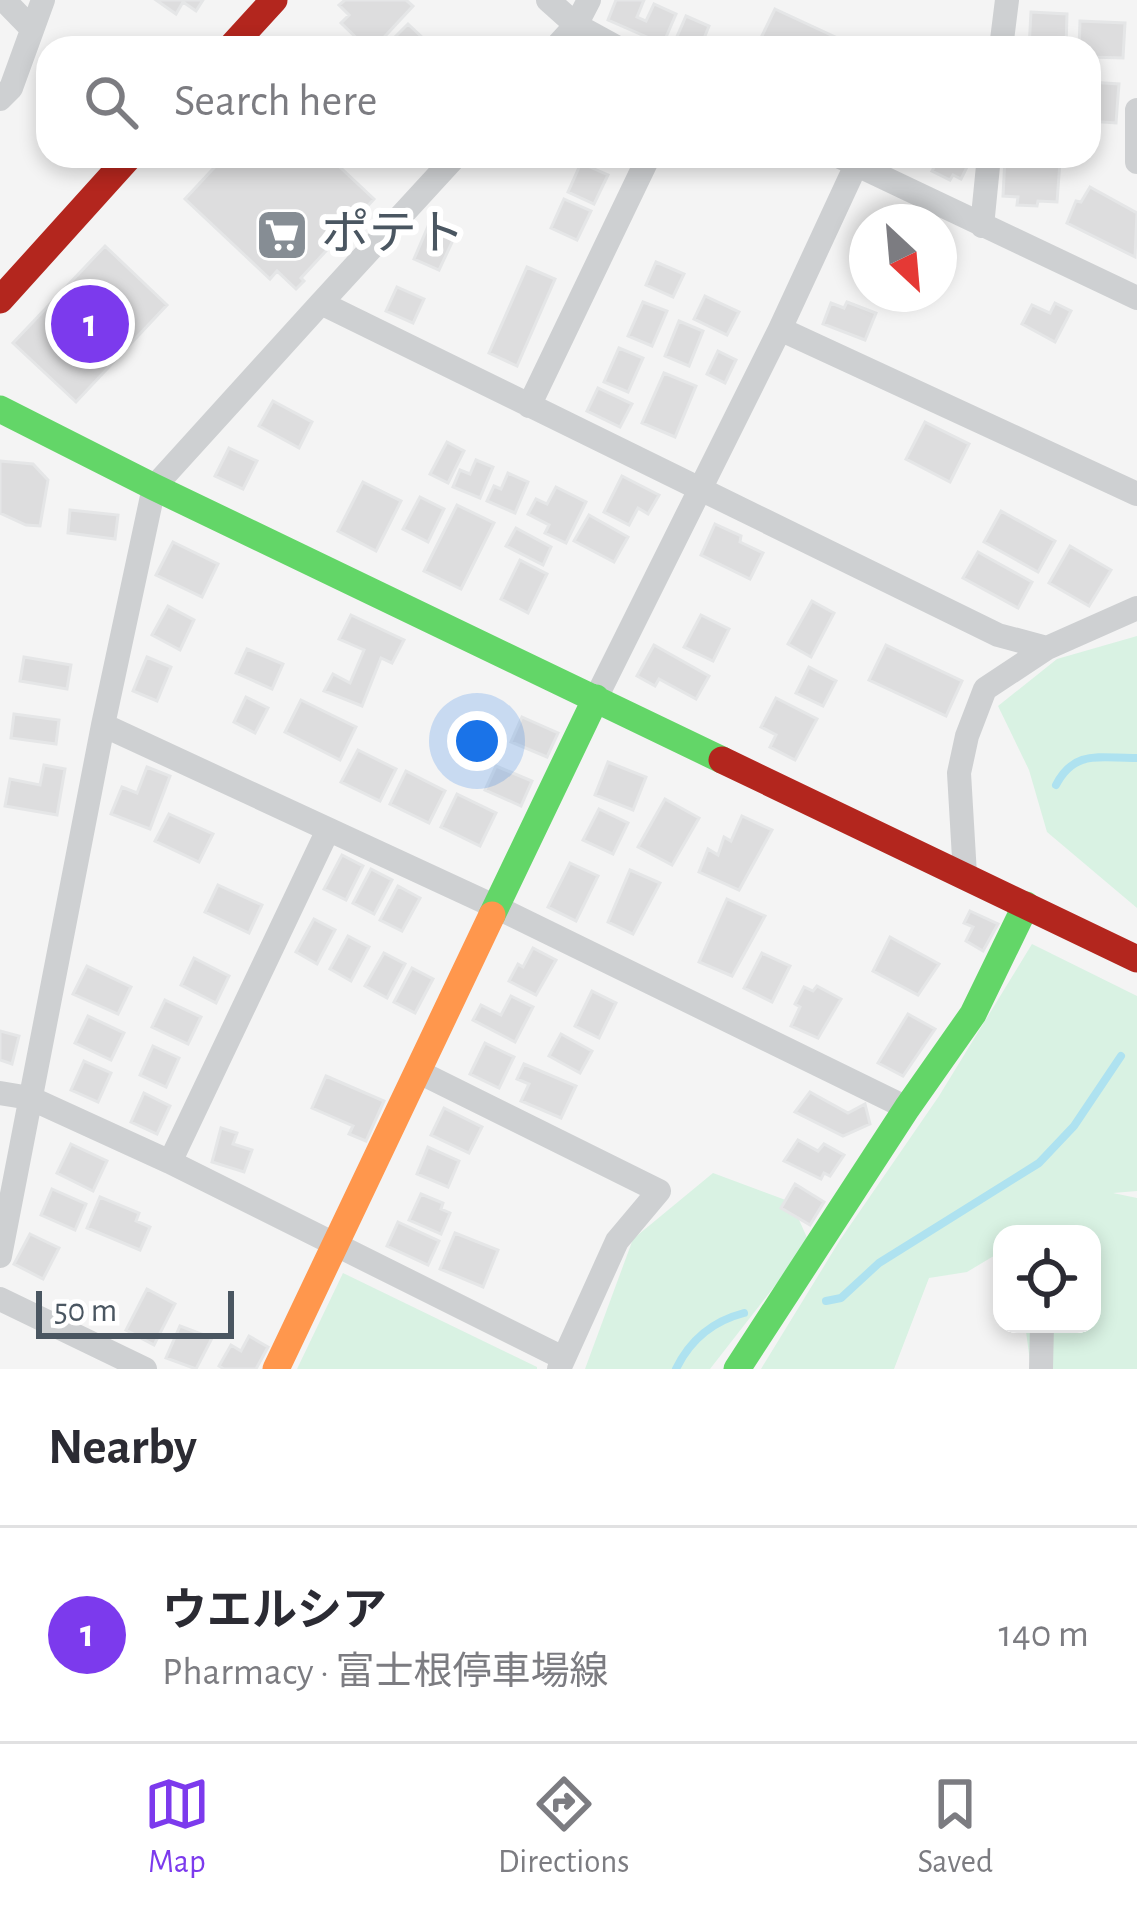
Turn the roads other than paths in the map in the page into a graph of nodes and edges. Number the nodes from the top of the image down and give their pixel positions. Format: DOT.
graph roads {
  1 [pos="4,0"];
  2 [pos="43,0"];
  3 [pos="274,0"];
  4 [pos="548,0"];
  5 [pos="589,0"];
  6 [pos="1006,0"];
  7 [pos="576,25"];
  8 [pos="32,29"];
  9 [pos="241,36"];
  10 [pos="566,36"];
  11 [pos="596,36"];
  12 [pos="1002,36"];
  13 [pos="0,99"];
  14 [pos="1137,110"];
  15 [pos="1137,162"];
  16 [pos="119,168"];
  17 [pos="444,168"];
  18 [pos="644,168"];
  19 [pos="844,168"];
  20 [pos="863,168"];
  21 [pos="988,168"];
  22 [pos="982,226"];
  23 [pos="1137,298"];
  24 [pos="0,300"];
  25 [pos="321,303"];
  26 [pos="780,329"];
  27 [pos="529,406"];
  28 [pos="0,409"];
  29 [pos="154,487"];
  30 [pos="702,489"];
  31 [pos="1137,494"];
  32 [pos="1137,608"];
  33 [pos="1047,648"];
  34 [pos="596,698"];
  35 [pos="103,724"];
  36 [pos="328,830"];
  37 [pos="965,874"];
  38 [pos="1026,905"];
  39 [pos="496,907"];
  40 [pos="1137,959"];
  41 [pos="419,1072"];
  42 [pos="0,1093"];
  43 [pos="30,1098"];
  44 [pos="907,1108"];
  45 [pos="170,1162"];
  46 [pos="335,1244"];
  47 [pos="0,1256"];
  48 [pos="0,1299"];
  49 [pos="1042,1333"];
  50 [pos="561,1364"];
  51 [pos="145,1369"];
  52 [pos="276,1369"];
  53 [pos="737,1369"];
  54 [pos="1040,1369"];
  1 -- 8 [label="street"];
  2 -- 8 [label="street"];
  3 -- 9 [label="street"];
  4 -- 7 [label="street"];
  5 -- 7 [label="street"];
  6 -- 12 [label="street"];
  7 -- 10 [label="street"];
  7 -- 11 [label="street"];
  8 -- 13 [label="street"];
  14 -- 15 [label="street"];
  16 -- 24 [label="street"];
  17 -- 25 [label="street"];
  18 -- 27 [label="street"];
  19 -- 26 [label="street"];
  20 -- 22 [label="street"];
  21 -- 22 [label="street"];
  22 -- 23 [label="street"];
  25 -- 27 [label="street"];
  25 -- 29 [label="street"];
  26 -- 30 [label="street"];
  26 -- 31 [label="street"];
  27 -- 30 [label="street"];
  28 -- 29 [label="street"];
  29 -- 34 [label="street"];
  29 -- 35 [label="street"];
  30 -- 33 [label="street"];
  30 -- 34 [label="street"];
  32 -- 33 [label="street"];
  33 -- 37 [label="street"];
  34 -- 37 [label="street"];
  34 -- 39 [label="street"];
  35 -- 36 [label="street"];
  35 -- 43 [label="street"];
  36 -- 39 [label="street"];
  36 -- 45 [label="street"];
  37 -- 38 [label="street"];
  38 -- 40 [label="street"];
  38 -- 44 [label="street"];
  39 -- 41 [label="street"];
  39 -- 44 [label="street"];
  41 -- 46 [label="street"];
  41 -- 50 [label="street"];
  42 -- 43 [label="street"];
  43 -- 45 [label="street"];
  43 -- 47 [label="street"];
  44 -- 53 [label="street"];
  45 -- 46 [label="street"];
  46 -- 50 [label="street"];
  46 -- 52 [label="street"];
  48 -- 51 [label="street"];
  49 -- 54 [label="street"];
}
